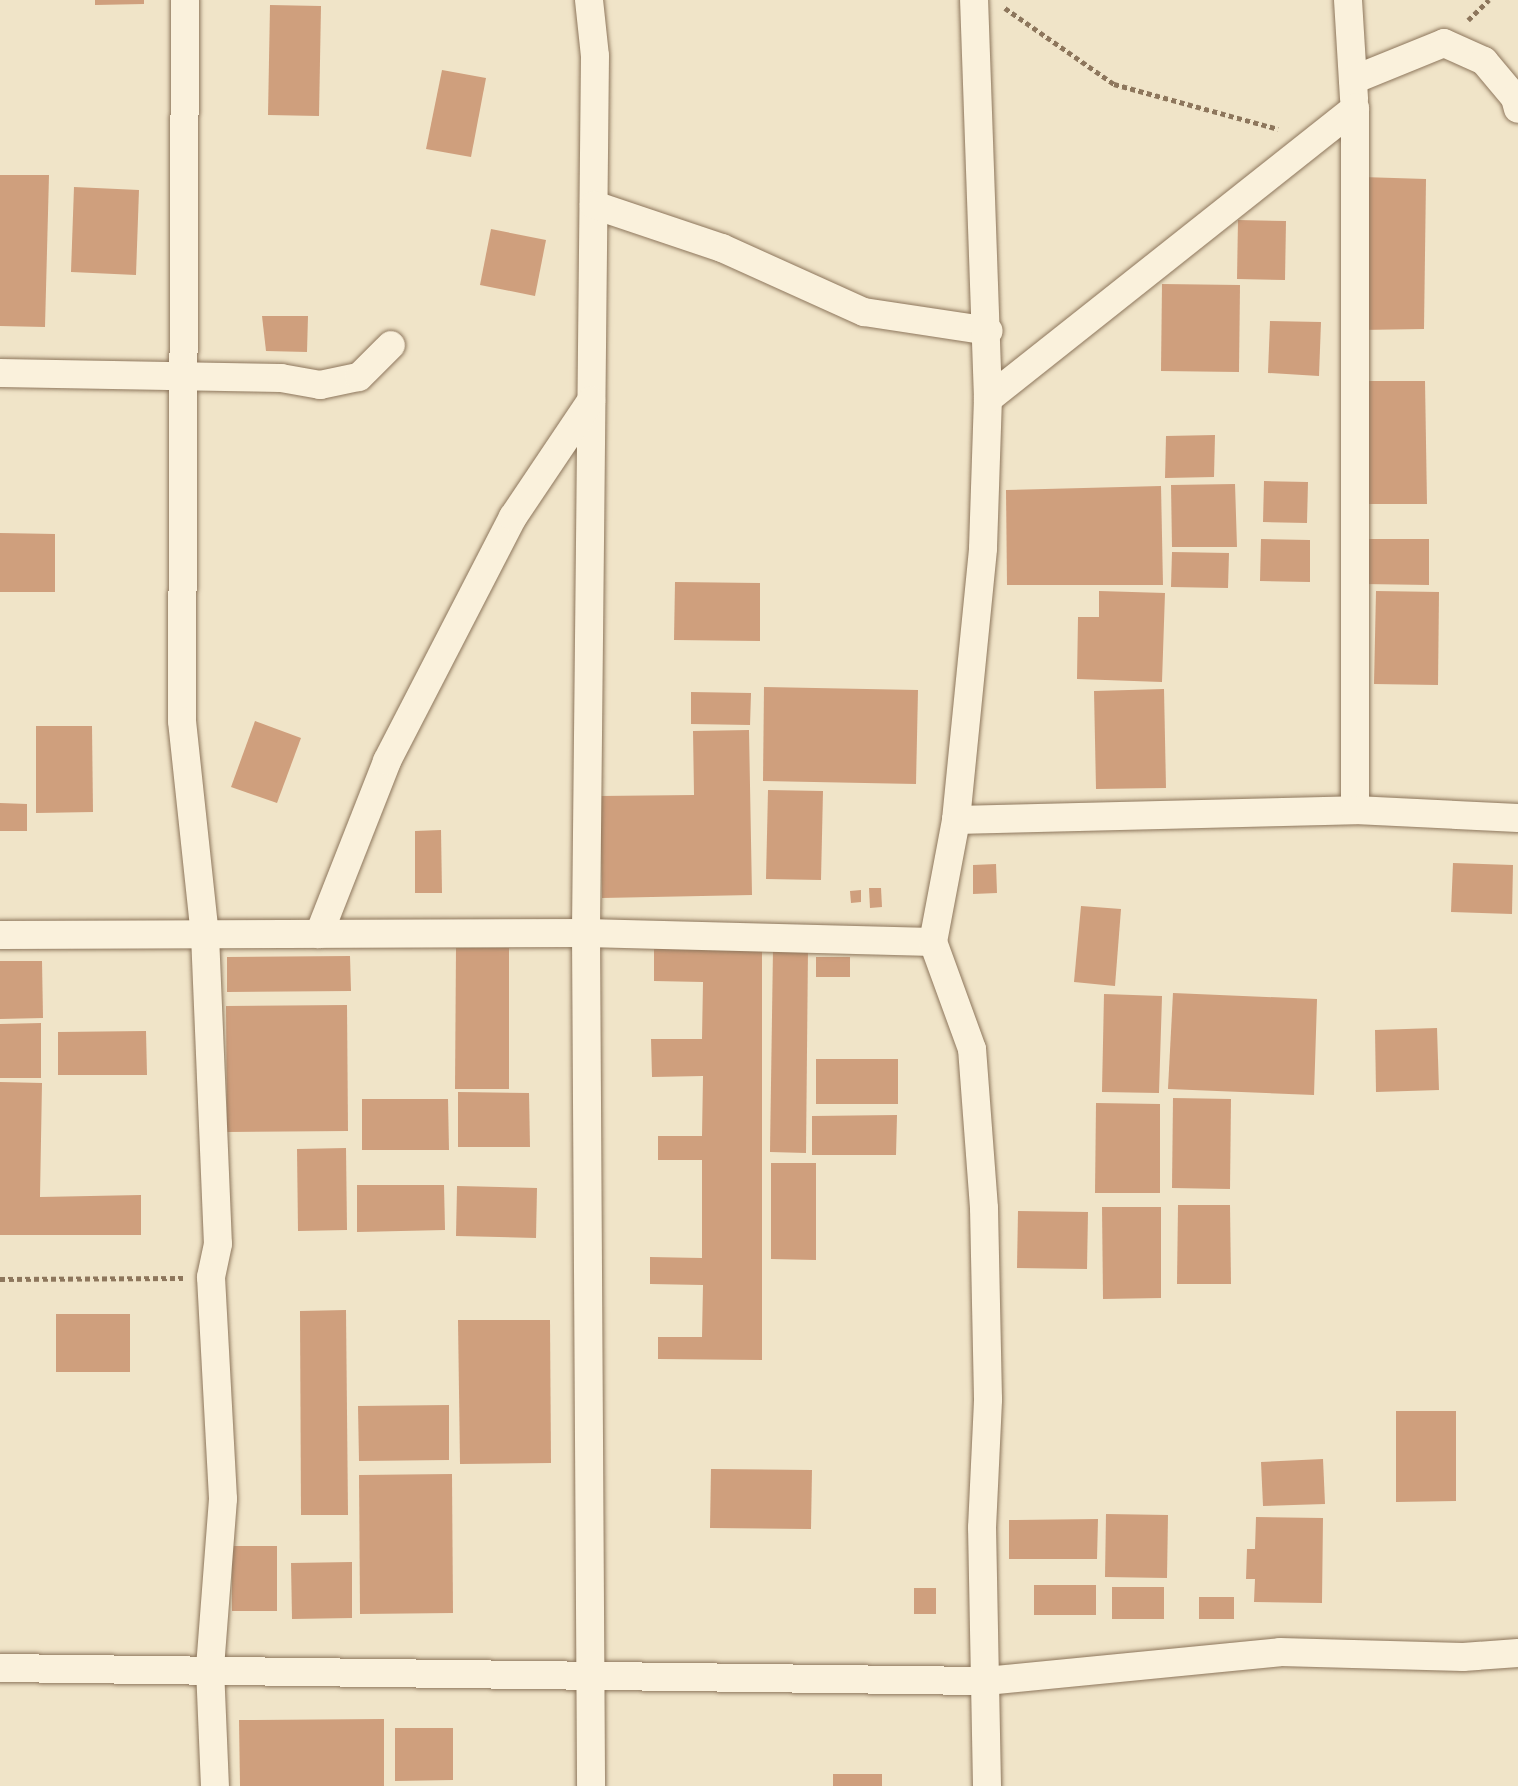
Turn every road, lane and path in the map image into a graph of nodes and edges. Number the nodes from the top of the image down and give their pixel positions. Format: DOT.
graph roads {
  1 [pos="185,0"];
  2 [pos="589,0"];
  3 [pos="974,0"];
  4 [pos="993,0"];
  5 [pos="1348,0"];
  6 [pos="1354,94"];
  7 [pos="1518,108"];
  8 [pos="1315,139"];
  9 [pos="594,205"];
  10 [pos="989,331"];
  11 [pos="391,345"];
  12 [pos="0,373"];
  13 [pos="184,378"];
  14 [pos="988,399"];
  15 [pos="591,401"];
  16 [pos="1355,810"];
  17 [pos="1518,818"];
  18 [pos="956,820"];
  19 [pos="586,933"];
  20 [pos="205,934"];
  21 [pos="318,934"];
  22 [pos="0,935"];
  23 [pos="933,942"];
  24 [pos="211,1277"];
  25 [pos="0,1279"];
  26 [pos="1518,1653"];
  27 [pos="0,1668"];
  28 [pos="210,1668"];
  29 [pos="591,1676"];
  30 [pos="986,1681"];
  31 [pos="215,1786"];
  32 [pos="591,1786"];
  33 [pos="987,1786"];
  1 -- 13 [label="street"];
  2 -- 9 [label="street"];
  3 -- 10 [label="street"];
  4 -- 8 [label="path"];
  5 -- 6 [label="street"];
  6 -- 7 [label="street"];
  6 -- 8 [label="street"];
  6 -- 16 [label="street"];
  8 -- 14 [label="street"];
  9 -- 10 [label="street"];
  9 -- 15 [label="street"];
  10 -- 14 [label="street"];
  11 -- 13 [label="street"];
  12 -- 13 [label="street"];
  13 -- 20 [label="street"];
  14 -- 18 [label="street"];
  15 -- 19 [label="street"];
  15 -- 21 [label="street"];
  16 -- 17 [label="street"];
  16 -- 18 [label="street"];
  18 -- 23 [label="street"];
  19 -- 21 [label="street"];
  19 -- 23 [label="street"];
  19 -- 29 [label="street"];
  20 -- 21 [label="street"];
  20 -- 22 [label="street"];
  20 -- 24 [label="street"];
  23 -- 30 [label="street"];
  24 -- 25 [label="path"];
  24 -- 28 [label="street"];
  26 -- 30 [label="street"];
  27 -- 28 [label="street"];
  28 -- 29 [label="street"];
  28 -- 31 [label="street"];
  29 -- 30 [label="street"];
  29 -- 32 [label="street"];
  30 -- 33 [label="street"];
}
